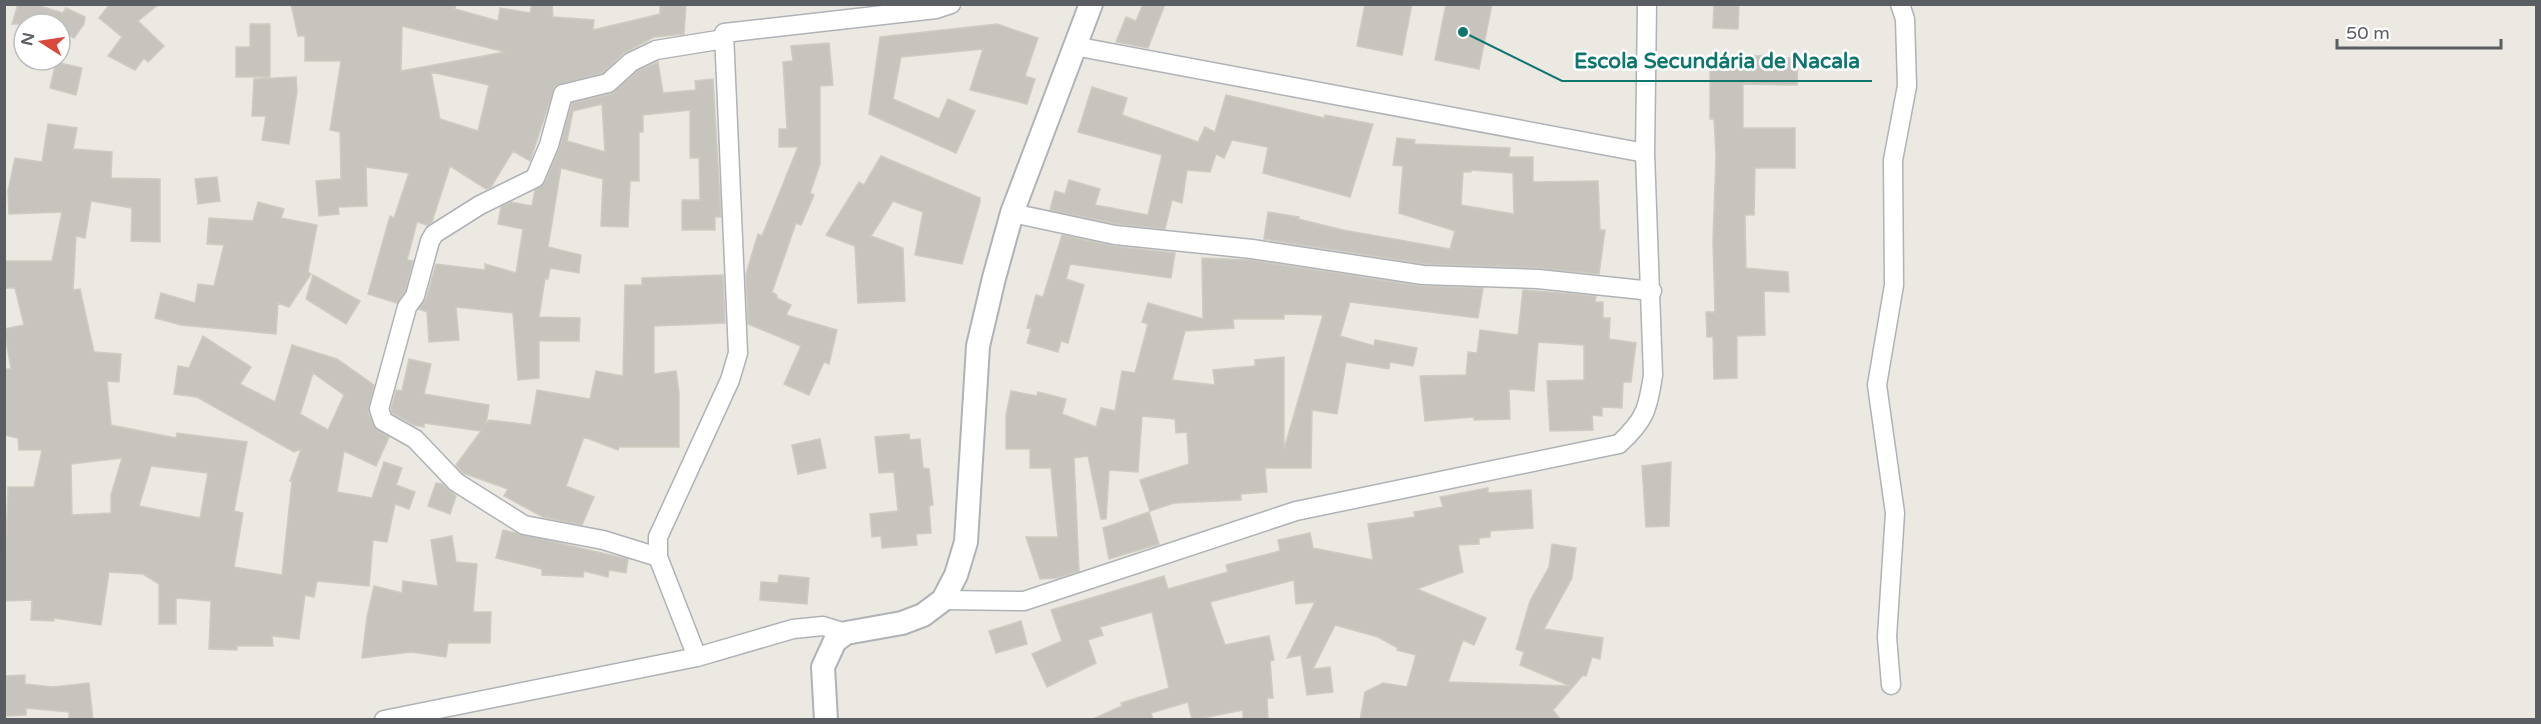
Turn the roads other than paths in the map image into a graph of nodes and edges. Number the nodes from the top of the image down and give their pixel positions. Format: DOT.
graph roads {
  1 [pos="951,4"];
  2 [pos="1091,4"];
  3 [pos="1647,4"];
  4 [pos="1900,4"];
  5 [pos="724,39"];
  6 [pos="1074,46"];
  7 [pos="1645,153"];
  8 [pos="1012,213"];
  9 [pos="1652,291"];
  10 [pos="658,557"];
  11 [pos="943,600"];
  12 [pos="846,633"];
  13 [pos="697,657"];
  14 [pos="1891,685"];
  15 [pos="384,720"];
  16 [pos="826,720"];
  1 -- 5 [label="street"];
  2 -- 6 [label="street"];
  3 -- 7 [label="street"];
  4 -- 14 [label="street"];
  5 -- 10 [label="street"];
  5 -- 10 [label="street"];
  6 -- 7 [label="street"];
  6 -- 8 [label="street"];
  7 -- 9 [label="street"];
  8 -- 9 [label="street"];
  8 -- 11 [label="street"];
  9 -- 11 [label="street"];
  10 -- 13 [label="street"];
  11 -- 12 [label="street"];
  12 -- 13 [label="street"];
  12 -- 16 [label="street"];
  13 -- 15 [label="street"];
}
